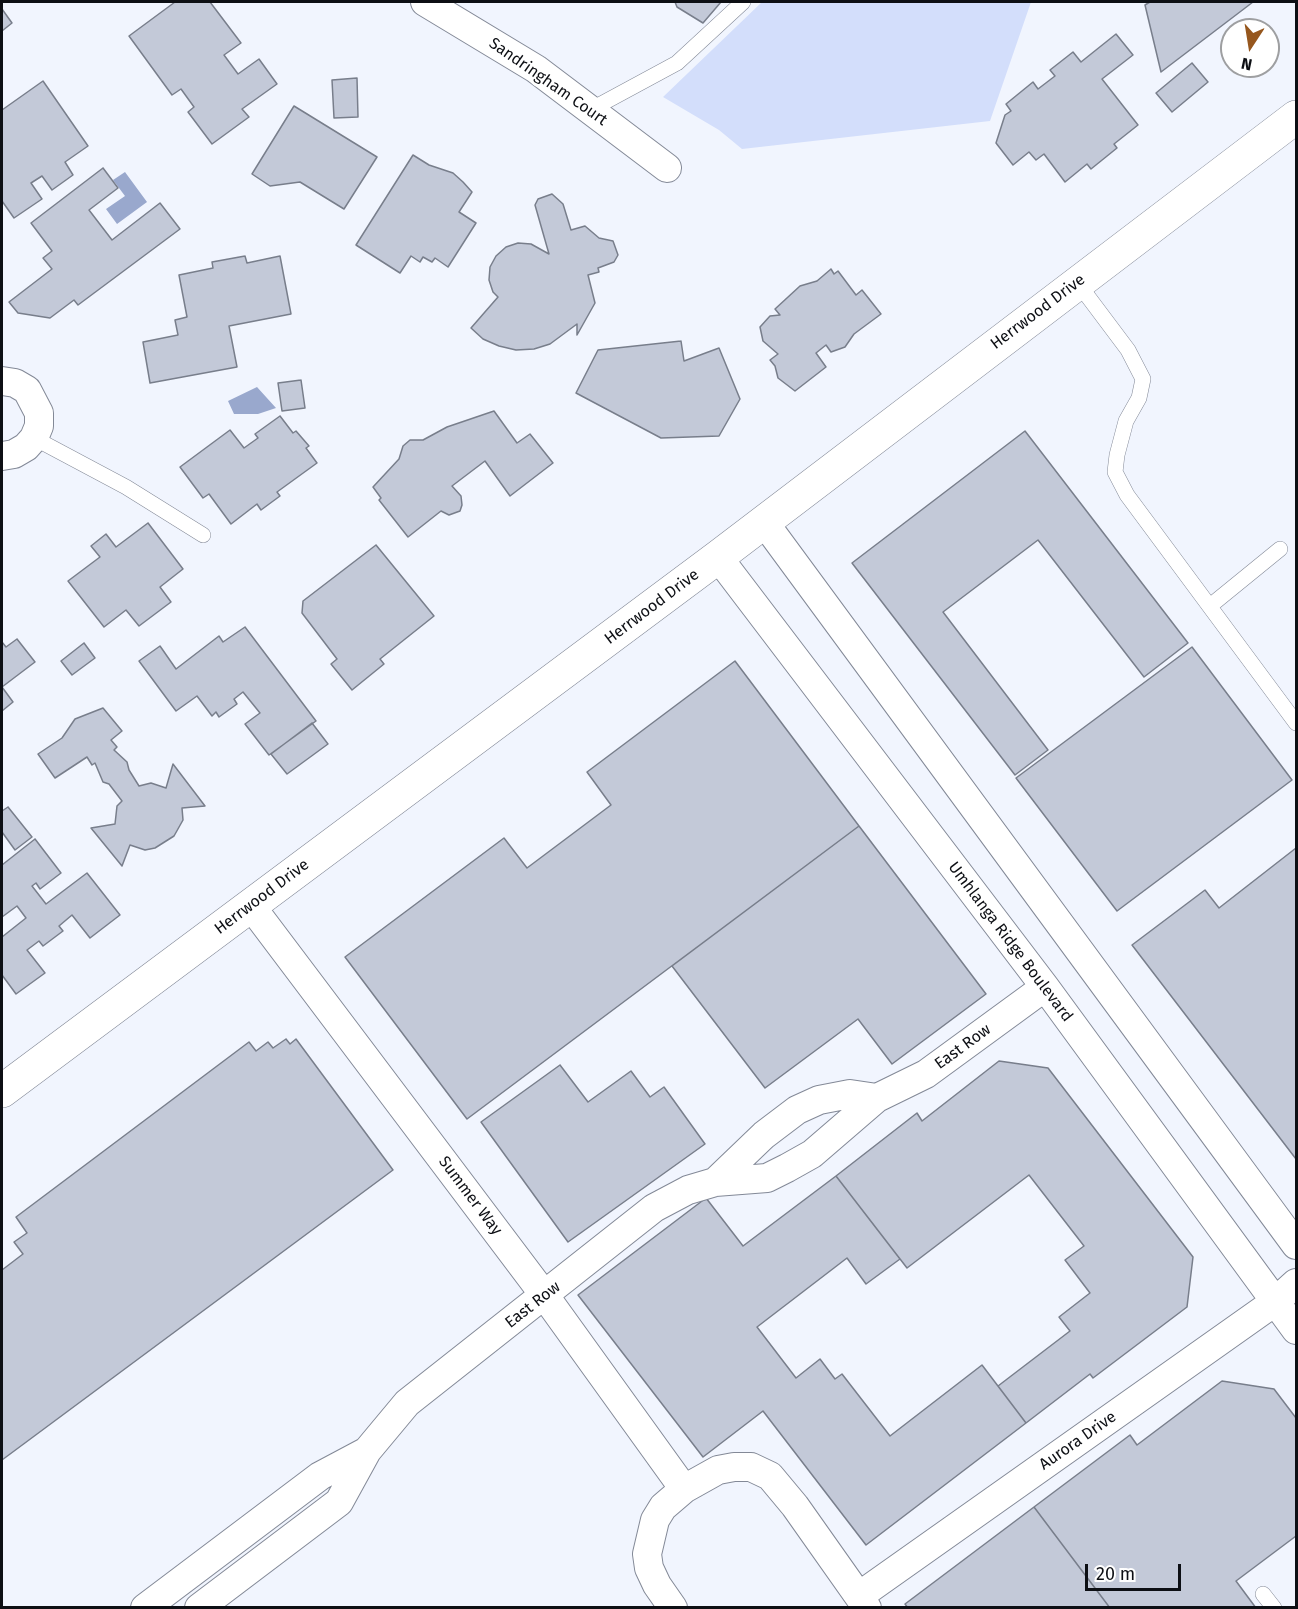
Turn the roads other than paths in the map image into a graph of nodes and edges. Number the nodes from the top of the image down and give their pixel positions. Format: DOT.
graph roads {
  1 [pos="425,2"];
  2 [pos="743,2"];
  3 [pos="590,110"];
  4 [pos="1296,117"];
  5 [pos="667,168"];
  6 [pos="1077,282"];
  7 [pos="2,381"];
  8 [pos="34,438"];
  9 [pos="2,456"];
  10 [pos="764,522"];
  11 [pos="203,535"];
  12 [pos="1280,549"];
  13 [pos="718,558"];
  14 [pos="1210,606"];
  15 [pos="1296,723"];
  16 [pos="250,906"];
  17 [pos="1045,987"];
  18 [pos="2,1090"];
  19 [pos="877,1098"];
  20 [pos="715,1182"];
  21 [pos="1296,1245"];
  22 [pos="1286,1292"];
  23 [pos="545,1296"];
  24 [pos="1296,1330"];
  25 [pos="367,1451"];
  26 [pos="684,1489"];
  27 [pos="1263,1594"];
  28 [pos="863,1602"];
  29 [pos="145,1608"];
  30 [pos="199,1608"];
  31 [pos="673,1608"];
  32 [pos="1274,1608"];
  1 -- 3 [label="street, Sandringham Court"];
  2 -- 3 [label="lane"];
  3 -- 5 [label="street, Sandringham Court"];
  4 -- 6 [label="street, Herrwood Drive"];
  6 -- 10 [label="street, Herrwood Drive"];
  6 -- 14 [label="lane"];
  7 -- 8 [label="street"];
  8 -- 9 [label="street"];
  8 -- 11 [label="lane"];
  10 -- 13 [label="street, Herrwood Drive"];
  10 -- 21 [label="street"];
  12 -- 14 [label="lane"];
  13 -- 16 [label="street, Herrwood Drive"];
  13 -- 17 [label="street, Umhlanga Ridge Boulevard"];
  14 -- 15 [label="lane"];
  16 -- 18 [label="street, Herrwood Drive"];
  16 -- 23 [label="street, Summer Way"];
  17 -- 19 [label="street, East Row"];
  17 -- 22 [label="street, Umhlanga Ridge Boulevard"];
  19 -- 20 [label="street, East Row"];
  19 -- 20 [label="street, East Row"];
  20 -- 23 [label="street, East Row"];
  22 -- 24 [label="street, Umhlanga Ridge Boulevard"];
  22 -- 28 [label="street, Aurora Drive"];
  23 -- 25 [label="street, East Row"];
  23 -- 26 [label="street, Summer Way"];
  25 -- 29 [label="street, East Row"];
  25 -- 30 [label="street, East Row"];
  26 -- 28 [label="street"];
  26 -- 31 [label="street"];
  27 -- 32 [label="lane"];
}
